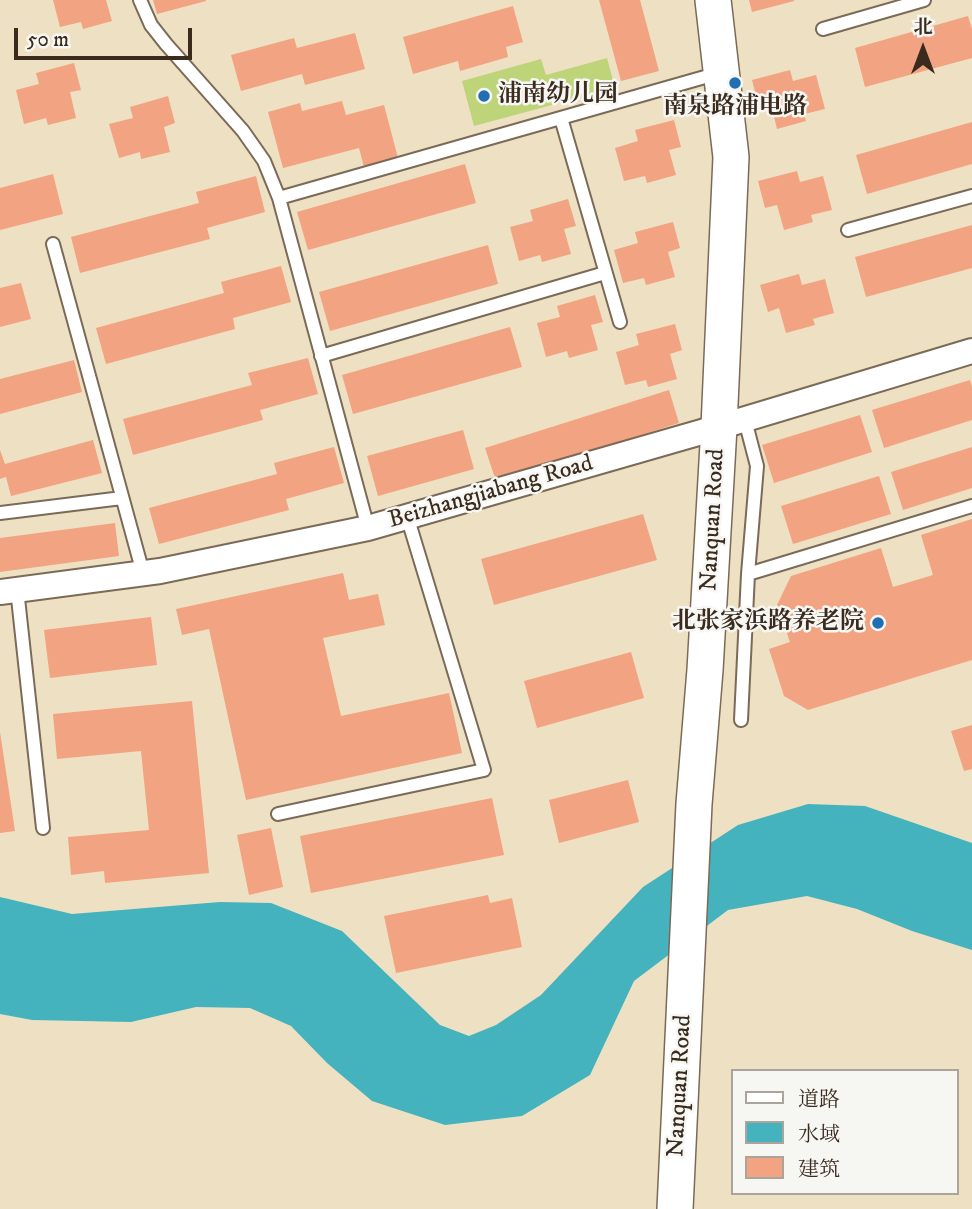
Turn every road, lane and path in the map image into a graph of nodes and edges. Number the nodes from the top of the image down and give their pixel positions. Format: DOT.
graph roads {
  1 [pos="140,0"];
  2 [pos="713,0"];
  3 [pos="923,0"];
  4 [pos="824,29"];
  5 [pos="721,72"];
  6 [pos="561,118"];
  7 [pos="972,196"];
  8 [pos="279,198"];
  9 [pos="848,230"];
  10 [pos="53,244"];
  11 [pos="605,273"];
  12 [pos="620,322"];
  13 [pos="972,351"];
  14 [pos="321,356"];
  15 [pos="732,424"];
  16 [pos="122,498"];
  17 [pos="972,506"];
  18 [pos="0,513"];
  19 [pos="407,516"];
  20 [pos="368,528"];
  21 [pos="143,573"];
  22 [pos="748,574"];
  23 [pos="8,590"];
  24 [pos="741,720"];
  25 [pos="278,814"];
  26 [pos="43,828"];
  27 [pos="676,1209"];
  1 -- 8 [label="lane"];
  2 -- 5 [label="street, Nanquan Road"];
  3 -- 4 [label="lane"];
  5 -- 6 [label="lane"];
  5 -- 15 [label="street, Nanquan Road"];
  6 -- 8 [label="lane"];
  6 -- 11 [label="lane"];
  7 -- 9 [label="lane"];
  8 -- 14 [label="lane"];
  10 -- 16 [label="lane"];
  11 -- 12 [label="lane"];
  11 -- 14 [label="lane"];
  13 -- 15 [label="street, Beizhangjiabang Road"];
  14 -- 20 [label="lane"];
  15 -- 19 [label="street, Beizhangjiabang Road"];
  15 -- 22 [label="lane"];
  15 -- 27 [label="street, Nanquan Road"];
  16 -- 18 [label="lane"];
  16 -- 21 [label="lane"];
  17 -- 22 [label="lane"];
  19 -- 20 [label="street, Beizhangjiabang Road"];
  19 -- 25 [label="lane"];
  20 -- 21 [label="street, Beizhangjiabang Road"];
  21 -- 23 [label="street, Beizhangjiabang Road"];
  22 -- 24 [label="lane"];
  23 -- 26 [label="lane"];
}
